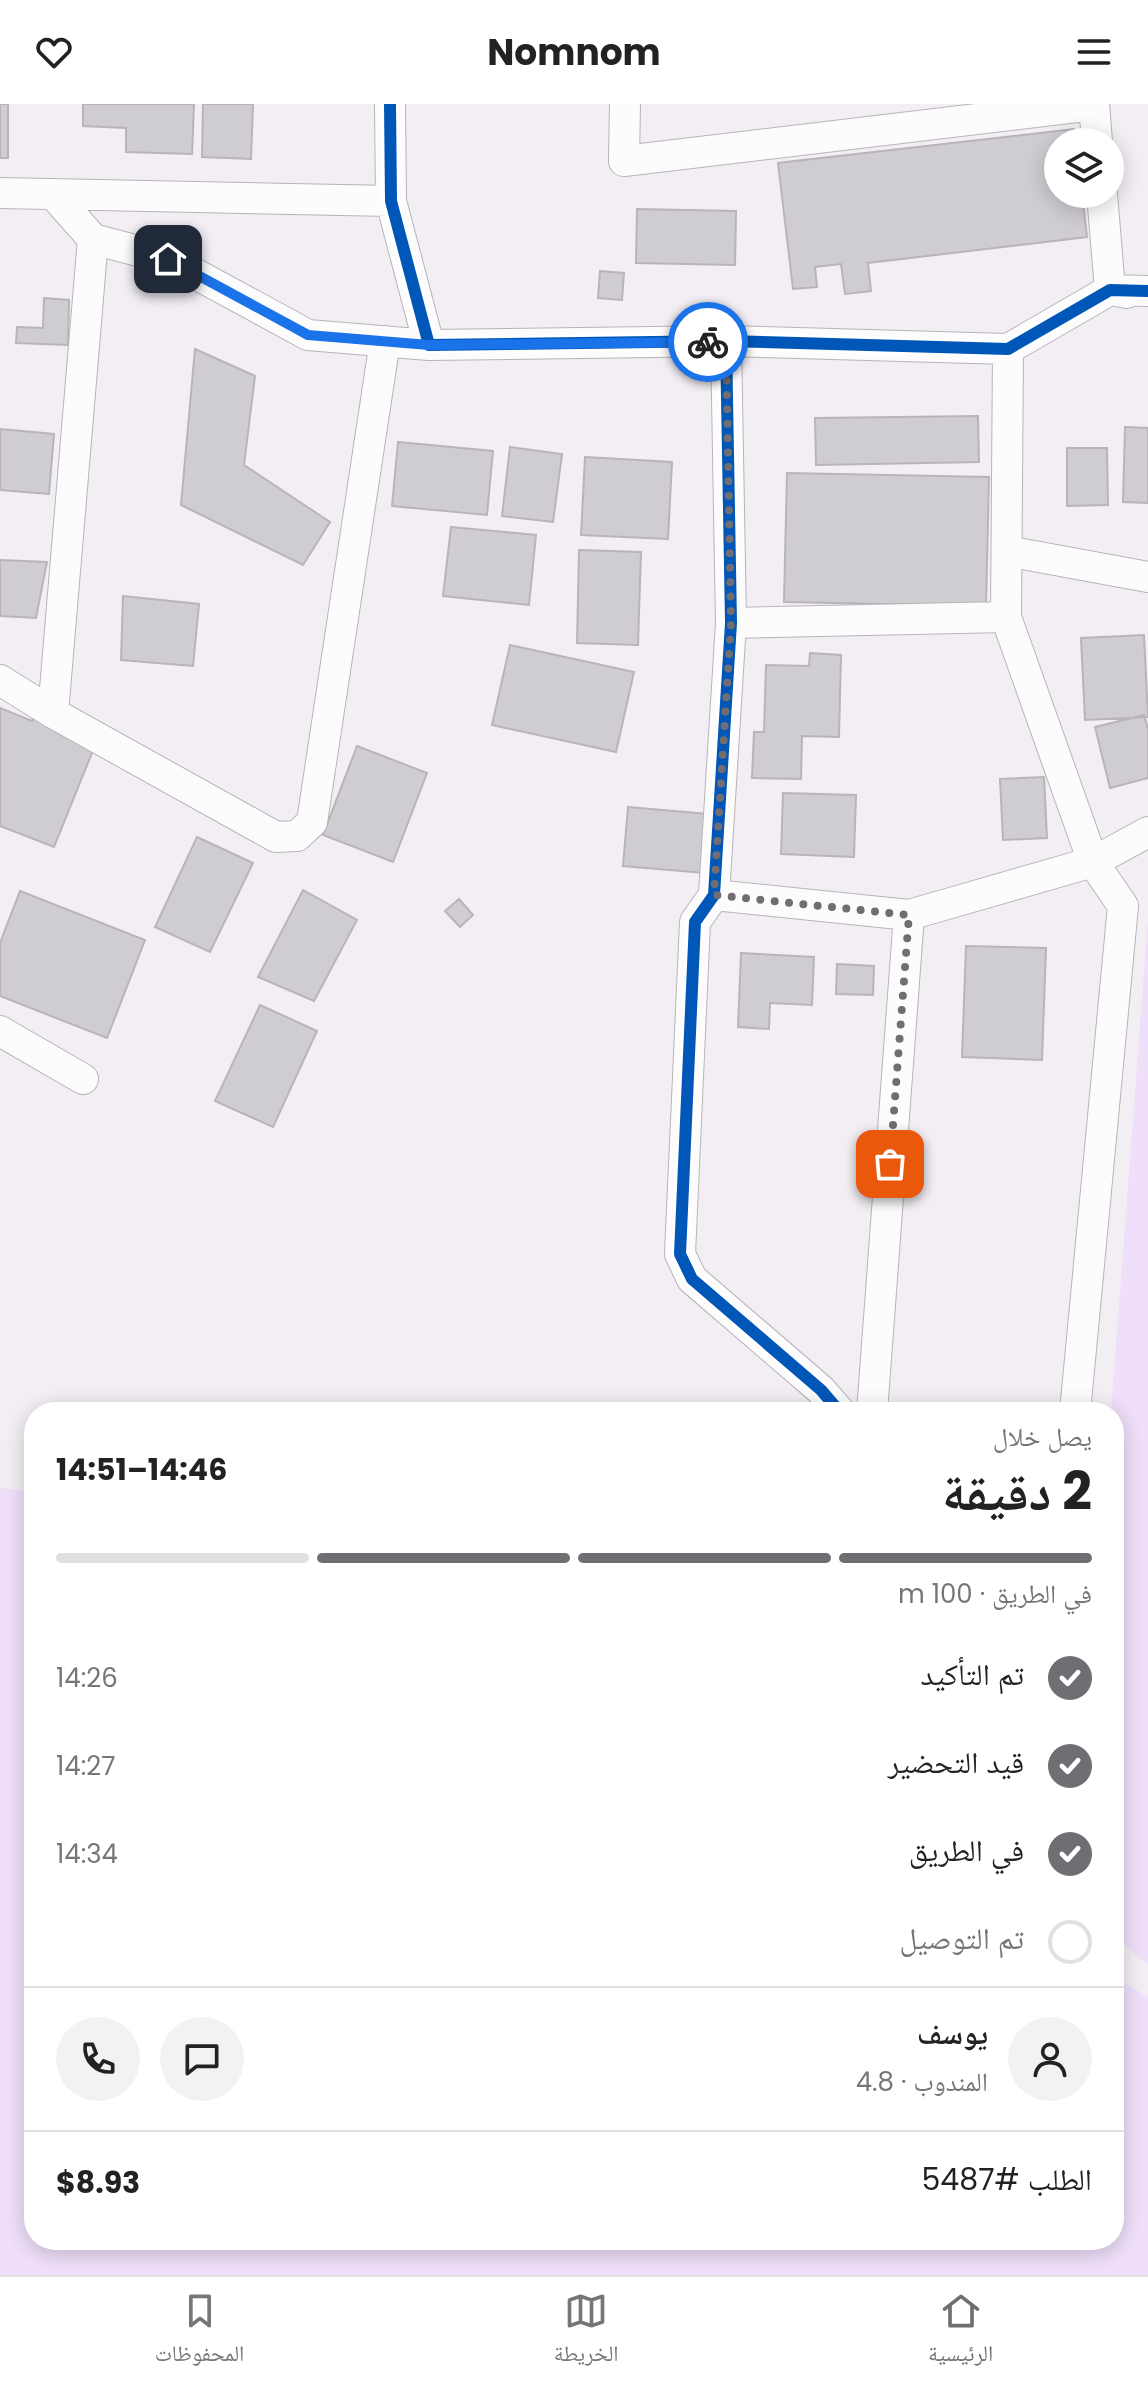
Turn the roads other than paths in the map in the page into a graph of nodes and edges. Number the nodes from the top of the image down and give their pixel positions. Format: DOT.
graph roads {
  1 [pos="390,104"];
  2 [pos="625,104"];
  3 [pos="1094,105"];
  4 [pos="1096,128"];
  5 [pos="0,193"];
  6 [pos="53,194"];
  7 [pos="391,201"];
  8 [pos="1103,208"];
  9 [pos="93,239"];
  10 [pos="1110,290"];
  11 [pos="1148,291"];
  12 [pos="1148,297"];
  13 [pos="385,341"];
  14 [pos="726,341"];
  15 [pos="429,345"];
  16 [pos="1008,349"];
  17 [pos="1007,551"];
  18 [pos="1148,577"];
  19 [pos="1006,617"];
  20 [pos="731,623"];
  21 [pos="0,680"];
  22 [pos="53,713"];
  23 [pos="1148,832"];
  24 [pos="1093,862"];
  25 [pos="714,895"];
  26 [pos="909,915"];
  27 [pos="0,1031"];
  28 [pos="83,1079"];
  29 [pos="831,1402"];
  30 [pos="873,1402"];
  31 [pos="1076,1402"];
  1 -- 7 [label="street"];
  2 -- 3 [label="street"];
  3 -- 4 [label="street"];
  5 -- 6 [label="street"];
  6 -- 7 [label="street"];
  6 -- 9 [label="street"];
  7 -- 15 [label="street"];
  8 -- 10 [label="street"];
  9 -- 13 [label="street"];
  9 -- 22 [label="street"];
  10 -- 11 [label="street"];
  10 -- 12 [label="street"];
  10 -- 16 [label="street"];
  13 -- 15 [label="street"];
  13 -- 22 [label="street"];
  14 -- 15 [label="street"];
  14 -- 16 [label="street"];
  14 -- 20 [label="street"];
  16 -- 17 [label="street"];
  17 -- 18 [label="street"];
  17 -- 19 [label="street"];
  19 -- 20 [label="street"];
  19 -- 24 [label="street"];
  20 -- 25 [label="street"];
  21 -- 22 [label="street"];
  23 -- 24 [label="street"];
  24 -- 26 [label="street"];
  24 -- 31 [label="street"];
  25 -- 26 [label="street"];
  25 -- 29 [label="street"];
  26 -- 30 [label="street"];
  27 -- 28 [label="street"];
}
